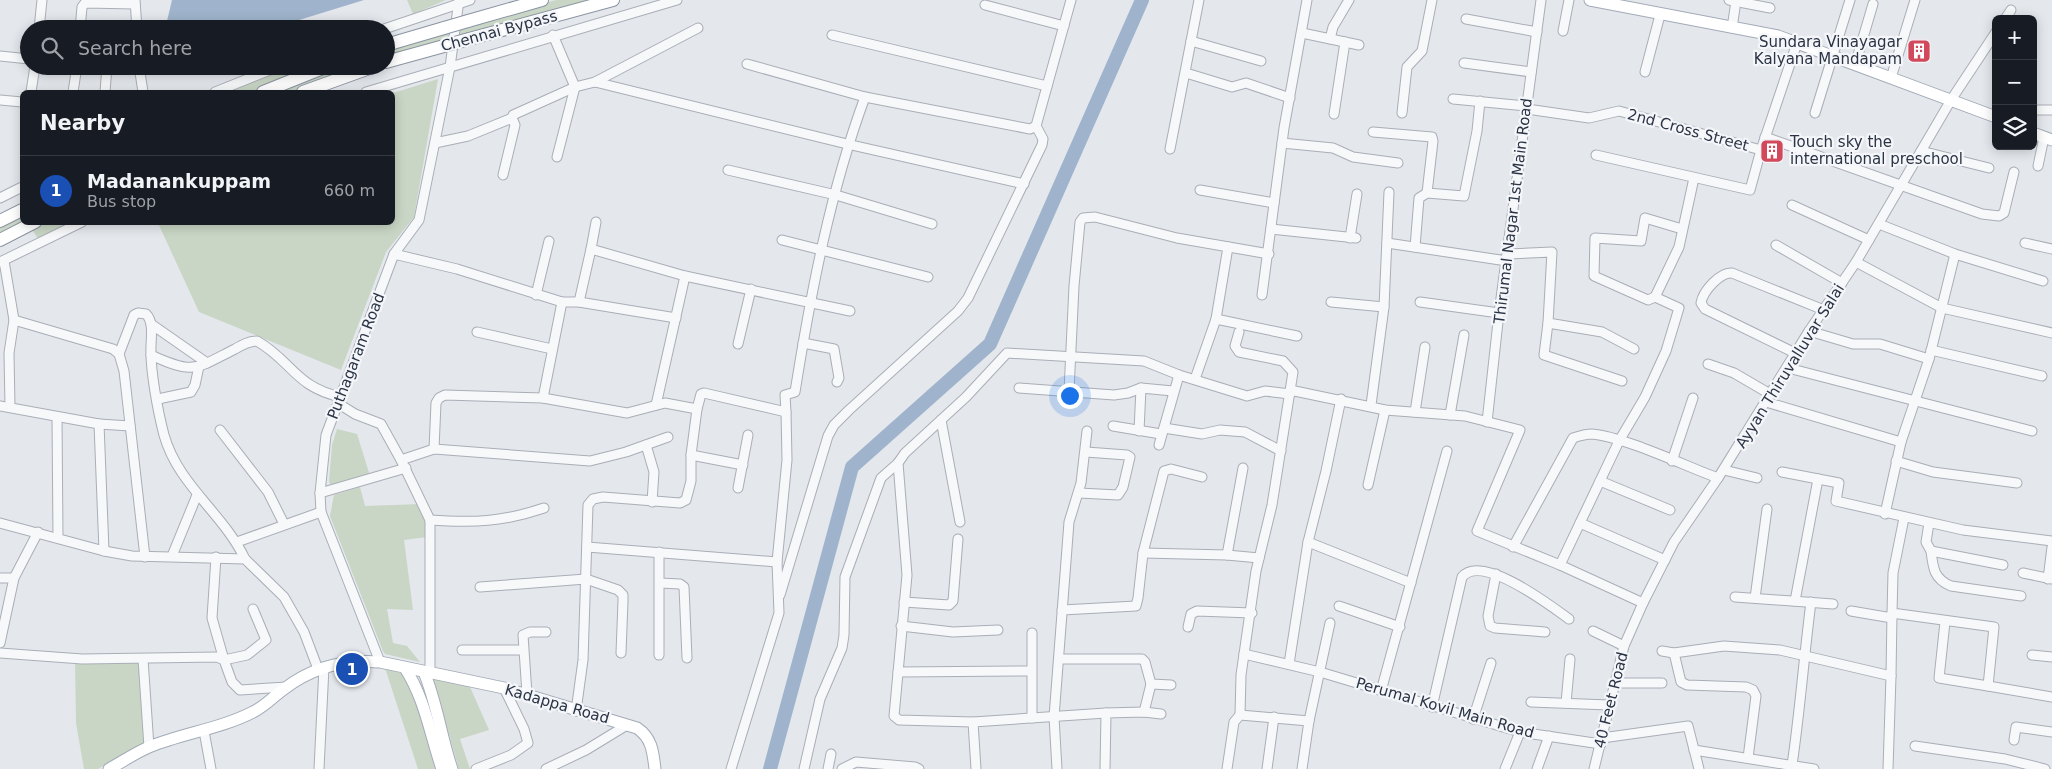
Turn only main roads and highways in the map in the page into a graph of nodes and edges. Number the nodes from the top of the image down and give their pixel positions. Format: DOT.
graph roads {
  1 [pos="542,0"];
  2 [pos="613,0"];
  3 [pos="1590,0"];
  4 [pos="1632,5"];
  5 [pos="395,42"];
  6 [pos="395,60"];
  7 [pos="306,75"];
  8 [pos="350,75"];
  9 [pos="268,90"];
  10 [pos="309,90"];
  11 [pos="1992,115"];
  12 [pos="20,211"];
  13 [pos="0,221"];
  14 [pos="29,225"];
  15 [pos="0,240"];
  16 [pos="405,668"];
  17 [pos="427,672"];
  18 [pos="652,767"];
  19 [pos="109,769"];
  20 [pos="442,769"];
  21 [pos="452,769"];
  1 -- 5 [label="highway, Chennai Bypass, bridge"];
  2 -- 6 [label="highway, Chennai Bypass, bridge"];
  3 -- 4 [label="main road"];
  4 -- 11 [label="main road"];
  7 -- 9 [label="highway"];
  8 -- 10 [label="highway"];
  12 -- 13 [label="highway"];
  14 -- 15 [label="highway"];
  16 -- 17 [label="main road"];
  16 -- 19 [label="main road"];
  16 -- 20 [label="main road"];
  17 -- 18 [label="main road, Kadappa Road"];
  17 -- 21 [label="main road"];
}
